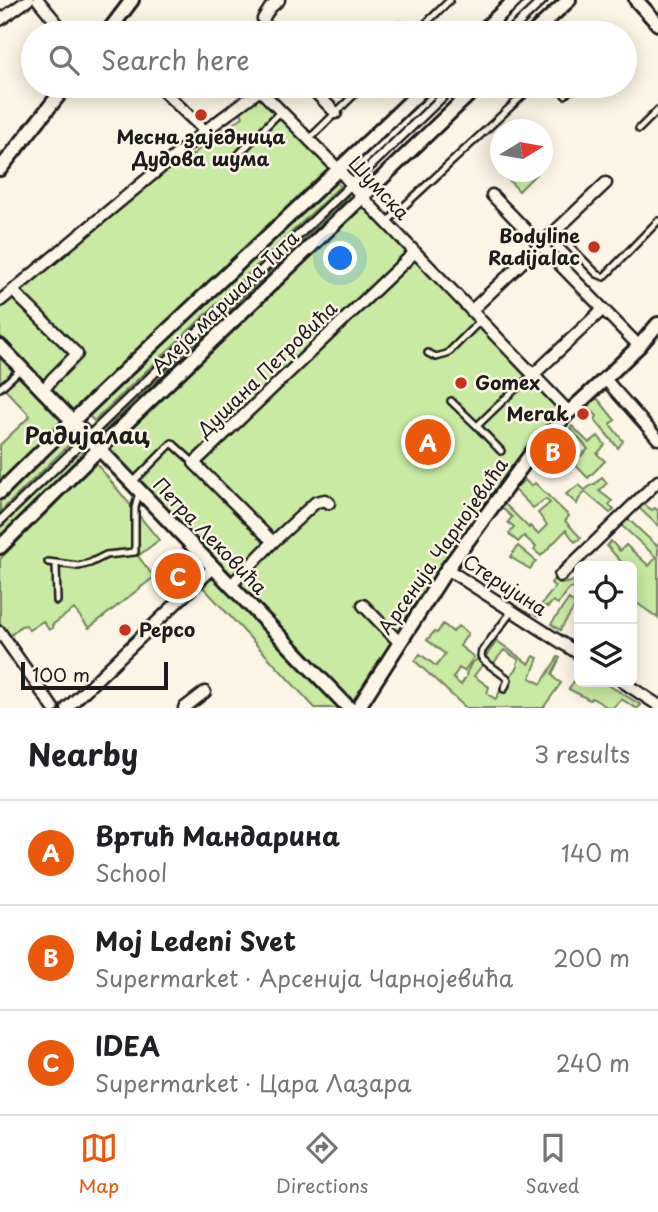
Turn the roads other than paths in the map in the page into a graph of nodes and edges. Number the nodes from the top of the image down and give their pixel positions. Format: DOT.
graph roads {
  1 [pos="28,0"];
  2 [pos="38,0"];
  3 [pos="132,0"];
  4 [pos="279,0"];
  5 [pos="450,0"];
  6 [pos="514,0"];
  7 [pos="542,0"];
  8 [pos="569,0"];
  9 [pos="636,0"];
  10 [pos="653,12"];
  11 [pos="0,20"];
  12 [pos="55,21"];
  13 [pos="116,21"];
  14 [pos="264,21"];
  15 [pos="428,21"];
  16 [pos="492,21"];
  17 [pos="520,21"];
  18 [pos="547,21"];
  19 [pos="56,98"];
  20 [pos="171,98"];
  21 [pos="249,98"];
  22 [pos="267,98"];
  23 [pos="321,98"];
  24 [pos="351,98"];
  25 [pos="414,98"];
  26 [pos="442,98"];
  27 [pos="465,98"];
  28 [pos="520,98"];
  29 [pos="658,110"];
  30 [pos="280,112"];
  31 [pos="336,113"];
  32 [pos="639,129"];
  33 [pos="205,131"];
  34 [pos="309,139"];
  35 [pos="238,155"];
  36 [pos="0,169"];
  37 [pos="339,170"];
  38 [pos="606,183"];
  39 [pos="352,184"];
  40 [pos="492,195"];
  41 [pos="362,197"];
  42 [pos="658,221"];
  43 [pos="387,222"];
  44 [pos="555,231"];
  45 [pos="541,245"];
  46 [pos="415,252"];
  47 [pos="13,291"];
  48 [pos="0,301"];
  49 [pos="603,309"];
  50 [pos="471,310"];
  51 [pos="481,320"];
  52 [pos="657,327"];
  53 [pos="0,346"];
  54 [pos="639,346"];
  55 [pos="428,353"];
  56 [pos="21,369"];
  57 [pos="533,375"];
  58 [pos="605,379"];
  59 [pos="0,388"];
  60 [pos="43,391"];
  61 [pos="451,401"];
  62 [pos="569,412"];
  63 [pos="72,421"];
  64 [pos="477,426"];
  65 [pos="87,436"];
  66 [pos="658,439"];
  67 [pos="99,449"];
  68 [pos="501,451"];
  69 [pos="194,463"];
  70 [pos="658,481"];
  71 [pos="135,487"];
  72 [pos="0,492"];
  73 [pos="328,503"];
  74 [pos="0,521"];
  75 [pos="273,542"];
  76 [pos="0,547"];
  77 [pos="48,562"];
  78 [pos="56,563"];
  79 [pos="214,567"];
  80 [pos="447,569"];
  81 [pos="560,576"];
  82 [pos="231,585"];
  83 [pos="57,601"];
  84 [pos="363,605"];
  85 [pos="512,611"];
  86 [pos="0,632"];
  87 [pos="400,642"];
  88 [pos="574,651"];
  89 [pos="630,687"];
  90 [pos="504,689"];
  91 [pos="205,692"];
  92 [pos="658,705"];
  93 [pos="53,708"];
  94 [pos="68,708"];
  95 [pos="184,708"];
  96 [pos="349,708"];
  97 [pos="358,708"];
  1 -- 11 [label="street"];
  2 -- 12 [label="street"];
  3 -- 13 [label="street"];
  4 -- 14 [label="street"];
  5 -- 15 [label="lane"];
  6 -- 16 [label="street"];
  7 -- 17 [label="street"];
  8 -- 18 [label="street"];
  9 -- 10 [label="street"];
  19 -- 36 [label="street"];
  20 -- 33 [label="street"];
  21 -- 33 [label="street, Шумска"];
  22 -- 30 [label="street, Шумска"];
  23 -- 31 [label="street"];
  24 -- 31 [label="lane"];
  25 -- 37 [label="street, Алеја маршала Тита"];
  26 -- 39 [label="street, Алеја маршала Тита"];
  27 -- 41 [label="street, Алеја маршала Тита"];
  28 -- 43 [label="lane"];
  29 -- 32 [label="lane"];
  30 -- 34 [label="street, Шумска"];
  30 -- 35 [label="lane"];
  31 -- 34 [label="lane"];
  33 -- 47 [label="street"];
  34 -- 37 [label="street, Шумска"];
  37 -- 39 [label="street, Шумска"];
  37 -- 63 [label="street, Алеја маршала Тита"];
  38 -- 44 [label="street"];
  39 -- 41 [label="street, Шумска"];
  39 -- 65 [label="street, Алеја маршала Тита"];
  40 -- 45 [label="street"];
  41 -- 43 [label="street, Шумска"];
  41 -- 67 [label="street, Алеја маршала Тита"];
  42 -- 44 [label="lane"];
  43 -- 46 [label="street, Шумска"];
  44 -- 45 [label="street"];
  45 -- 49 [label="street"];
  45 -- 50 [label="street"];
  46 -- 50 [label="street, Шумска"];
  46 -- 69 [label="street, Душана Петровића"];
  47 -- 48 [label="street"];
  47 -- 60 [label="street"];
  49 -- 54 [label="street"];
  49 -- 57 [label="street"];
  50 -- 51 [label="street, Шумска"];
  51 -- 55 [label="lane"];
  51 -- 57 [label="street, Шумска"];
  52 -- 54 [label="street, Арсенија Чарнојевића"];
  53 -- 56 [label="street, Петра Лековића"];
  54 -- 58 [label="street, Арсенија Чарнојевића"];
  56 -- 59 [label="lane"];
  56 -- 60 [label="street, Петра Лековића"];
  57 -- 62 [label="street, Шумска"];
  57 -- 64 [label="lane"];
  58 -- 62 [label="street, Арсенија Чарнојевића"];
  58 -- 66 [label="street"];
  60 -- 63 [label="street, Петра Лековића"];
  61 -- 64 [label="lane"];
  62 -- 80 [label="street, Арсенија Чарнојевића"];
  63 -- 65 [label="street, Петра Лековића"];
  63 -- 72 [label="street, Алеја маршала Тита"];
  64 -- 68 [label="lane"];
  65 -- 67 [label="street, Петра Лековића"];
  65 -- 74 [label="street, Алеја маршала Тита"];
  67 -- 71 [label="street, Петра Лековића"];
  67 -- 76 [label="street, Алеја маршала Тита"];
  69 -- 71 [label="lane"];
  69 -- 75 [label="street, Душана Петровића"];
  70 -- 81 [label="street"];
  71 -- 78 [label="lane"];
  71 -- 79 [label="street, Петра Лековића"];
  73 -- 75 [label="street"];
  75 -- 82 [label="street"];
  77 -- 78 [label="lane"];
  78 -- 83 [label="lane"];
  79 -- 82 [label="street, Петра Лековића"];
  79 -- 94 [label="street"];
  80 -- 85 [label="street, Стеријина"];
  80 -- 87 [label="street, Арсенија Чарнојевића"];
  82 -- 96 [label="street, Петра Лековића"];
  84 -- 87 [label="street"];
  85 -- 88 [label="street, Стеријина"];
  85 -- 90 [label="lane"];
  86 -- 93 [label="street"];
  87 -- 97 [label="street, Арсенија Чарнојевића"];
  89 -- 92 [label="street"];
  91 -- 95 [label="street"];
}
